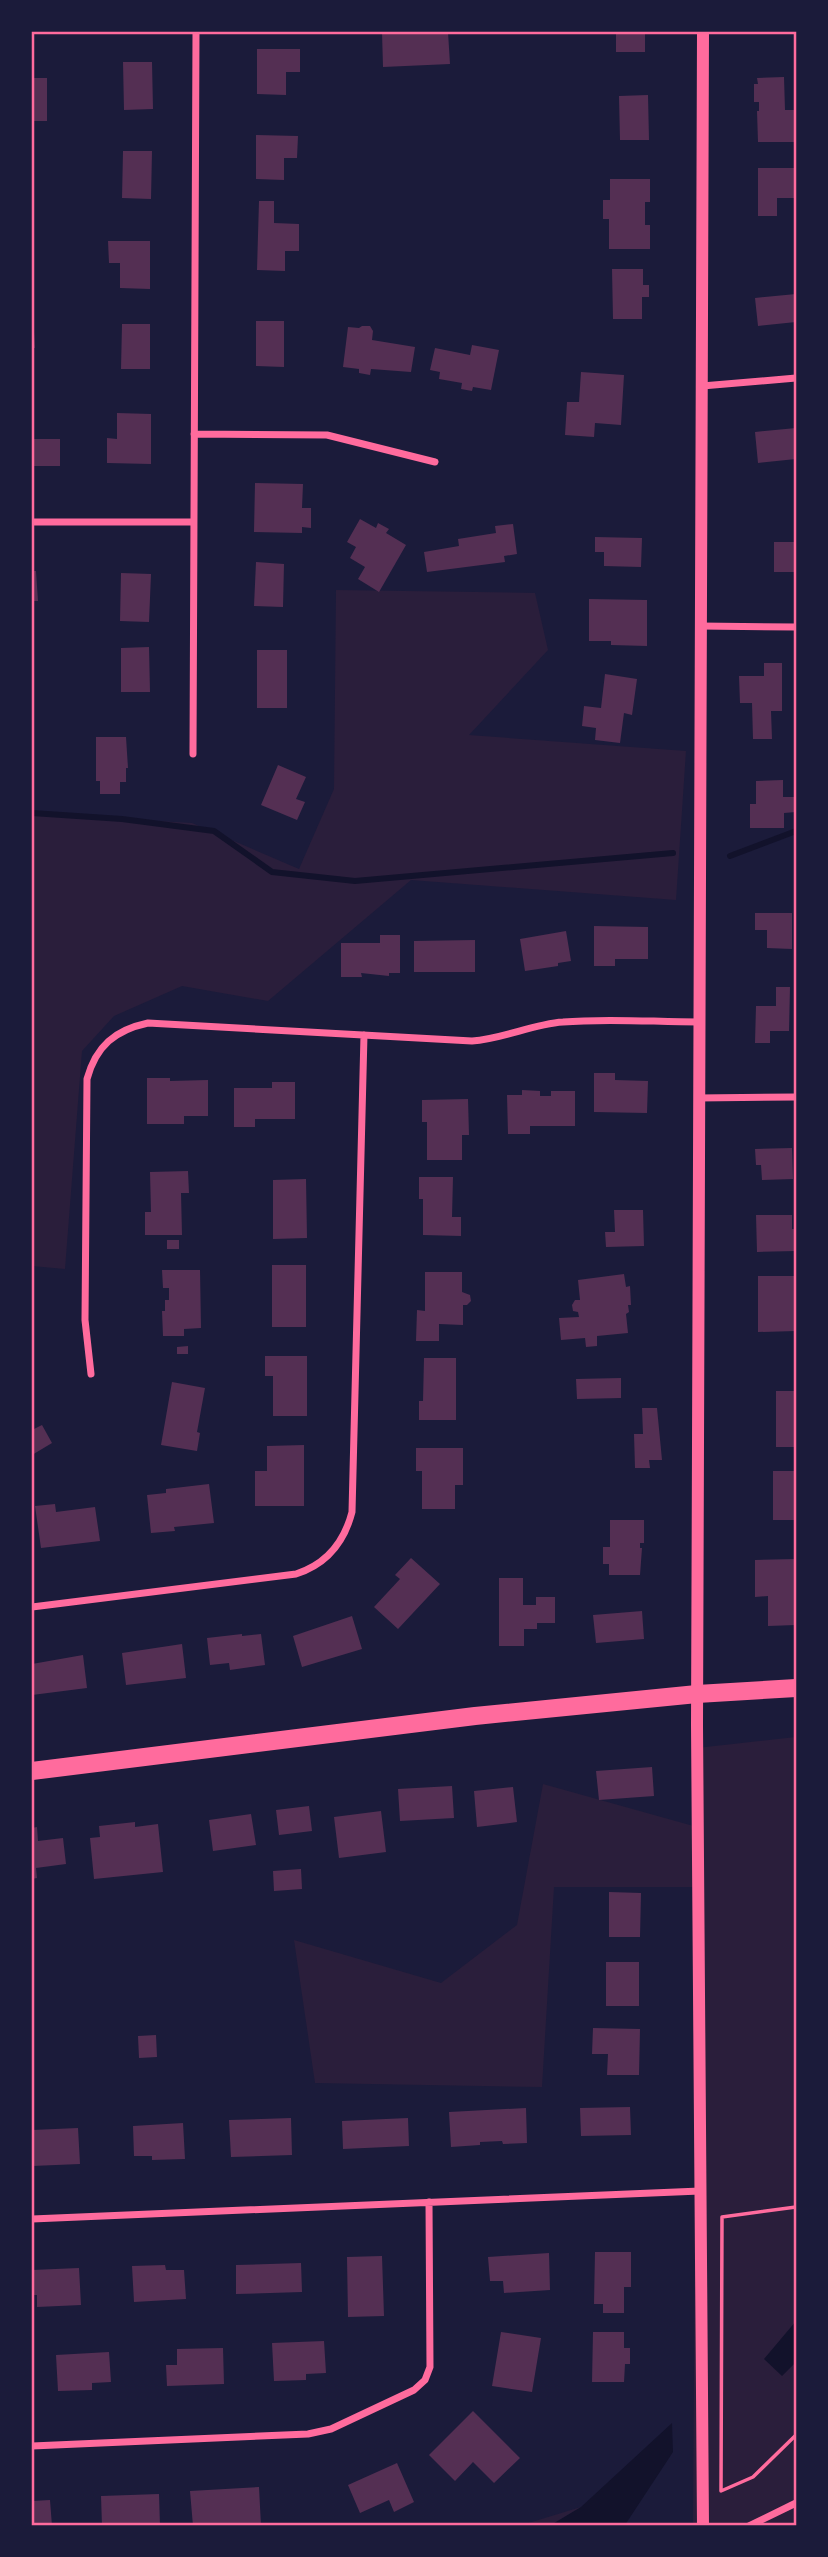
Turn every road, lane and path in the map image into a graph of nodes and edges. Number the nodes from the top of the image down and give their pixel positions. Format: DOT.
graph roads {
  1 [pos="196,32"];
  2 [pos="703,32"];
  3 [pos="796,378"];
  4 [pos="702,386"];
  5 [pos="194,434"];
  6 [pos="435,462"];
  7 [pos="32,522"];
  8 [pos="194,522"];
  9 [pos="701,626"];
  10 [pos="796,627"];
  11 [pos="194,754"];
  12 [pos="699,1022"];
  13 [pos="364,1034"];
  14 [pos="796,1097"];
  15 [pos="698,1098"];
  16 [pos="91,1374"];
  17 [pos="32,1607"];
  18 [pos="796,1688"];
  19 [pos="697,1694"];
  20 [pos="32,1771"];
  21 [pos="700,2191"];
  22 [pos="429,2202"];
  23 [pos="796,2207"];
  24 [pos="32,2219"];
  25 [pos="796,2435"];
  26 [pos="32,2446"];
  27 [pos="796,2503"];
  28 [pos="703,2525"];
  29 [pos="749,2525"];
  1 -- 5 [label="street"];
  2 -- 4 [label="street"];
  3 -- 4 [label="street"];
  4 -- 9 [label="street"];
  5 -- 6 [label="street"];
  5 -- 8 [label="street"];
  7 -- 8 [label="street"];
  8 -- 11 [label="street"];
  9 -- 10 [label="street"];
  9 -- 12 [label="street"];
  12 -- 13 [label="street"];
  12 -- 15 [label="street"];
  13 -- 16 [label="street"];
  13 -- 17 [label="street"];
  14 -- 15 [label="street"];
  15 -- 19 [label="street"];
  18 -- 19 [label="main road"];
  19 -- 20 [label="main road"];
  19 -- 21 [label="street"];
  21 -- 22 [label="street"];
  21 -- 28 [label="street"];
  22 -- 24 [label="street"];
  22 -- 26 [label="street"];
  23 -- 25 [label="path"];
  27 -- 29 [label="street"];
}
